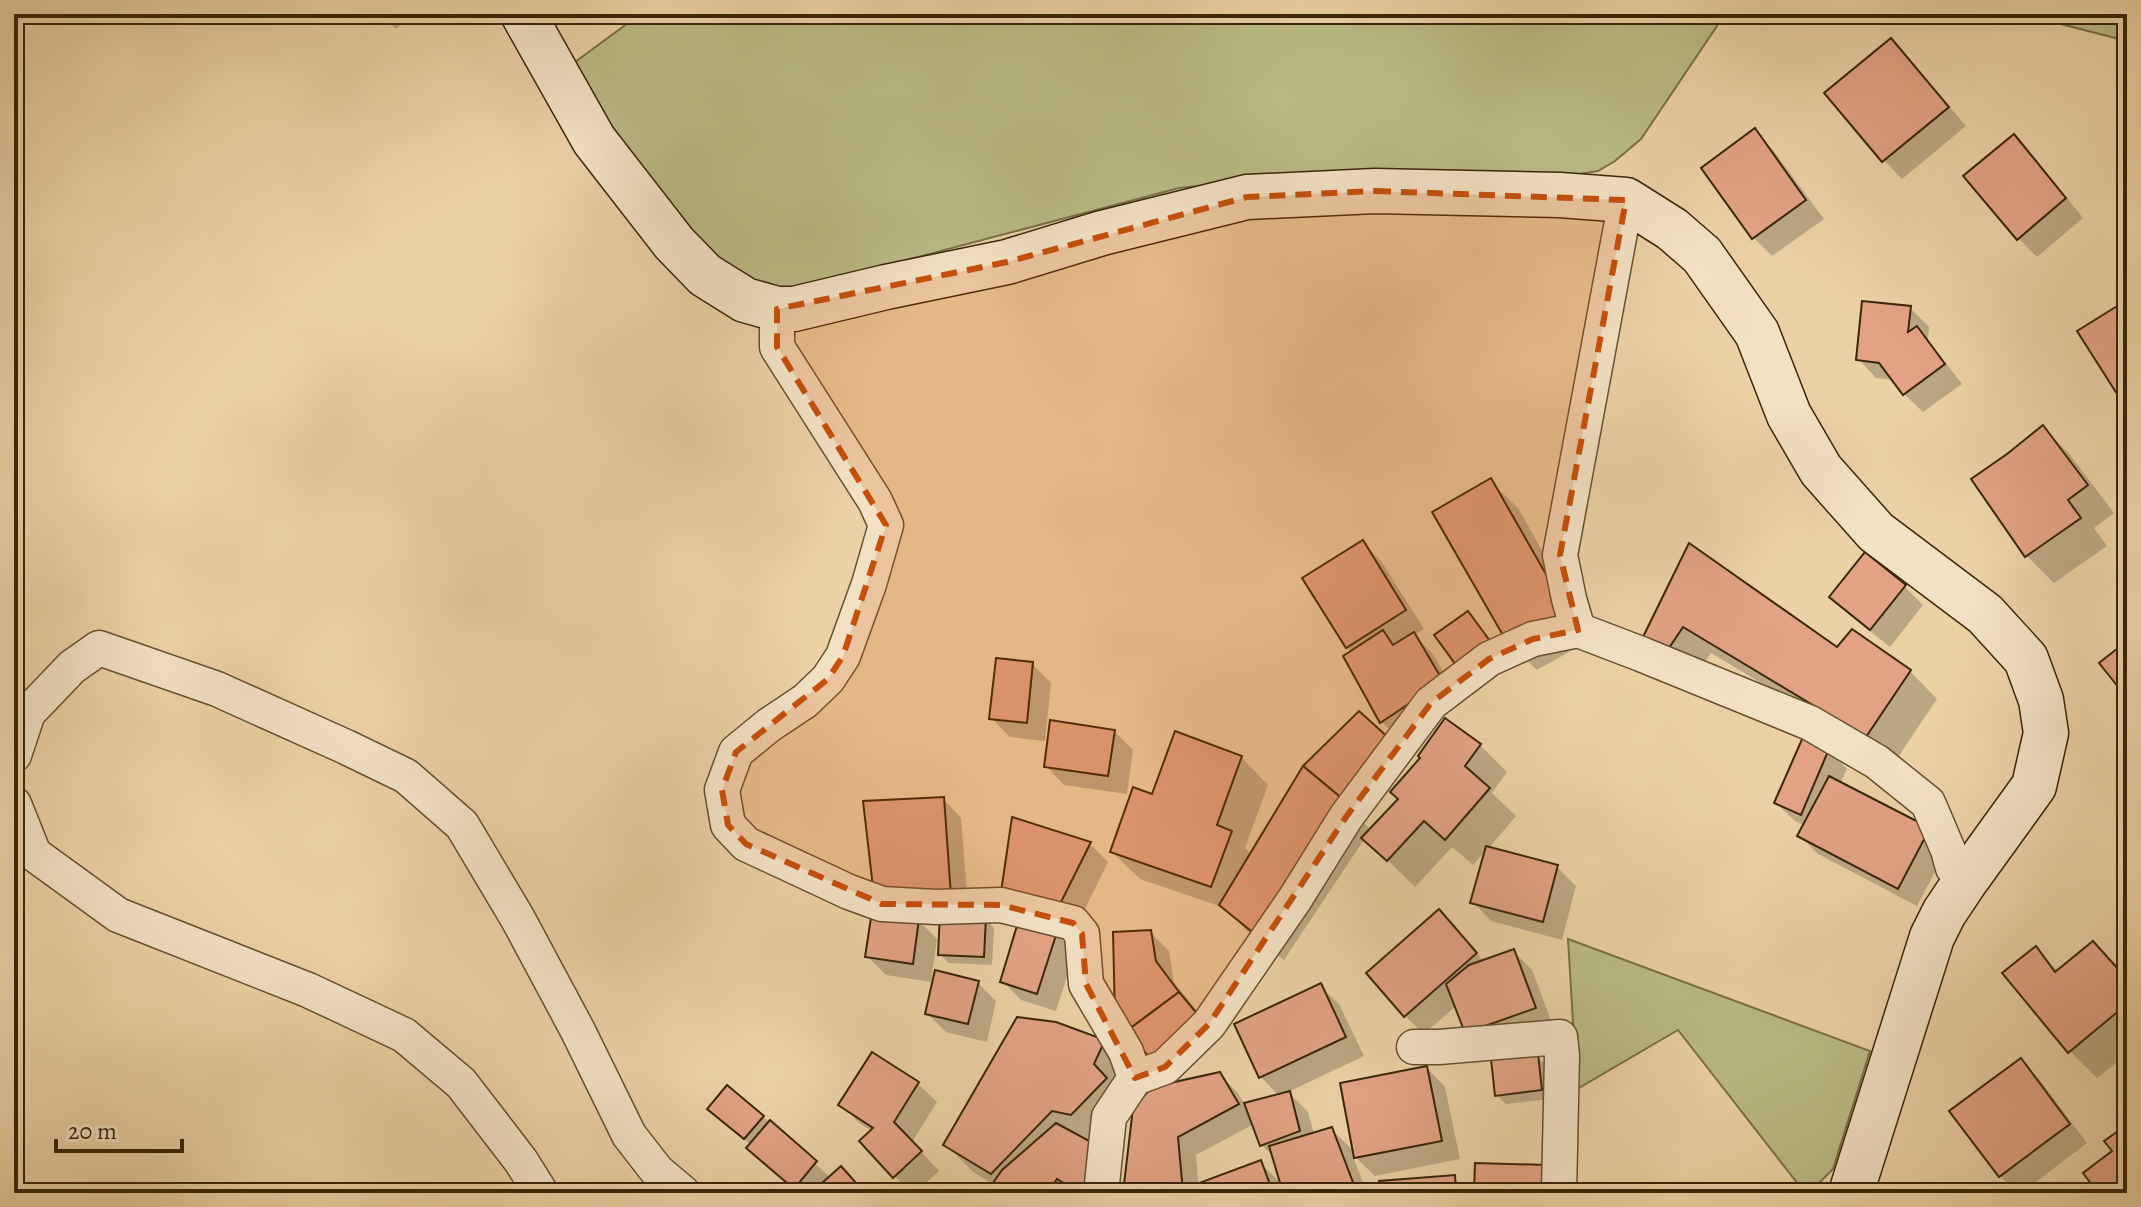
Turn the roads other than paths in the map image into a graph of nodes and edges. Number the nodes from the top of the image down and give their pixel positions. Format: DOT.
graph roads {
  1 [pos="523,14"];
  2 [pos="1626,200"];
  3 [pos="777,309"];
  4 [pos="1578,630"];
  5 [pos="14,755"];
  6 [pos="14,804"];
  7 [pos="1964,883"];
  8 [pos="1414,1047"];
  9 [pos="1135,1078"];
  10 [pos="541,1193"];
  11 [pos="683,1193"];
  12 [pos="1101,1193"];
  13 [pos="1559,1193"];
  14 [pos="1851,1193"];
  1 -- 3 [label="street"];
  2 -- 3 [label="street"];
  2 -- 4 [label="street"];
  2 -- 7 [label="street"];
  3 -- 9 [label="street"];
  4 -- 7 [label="street"];
  4 -- 9 [label="street"];
  5 -- 11 [label="street"];
  6 -- 10 [label="street"];
  7 -- 14 [label="street"];
  8 -- 13 [label="street"];
  9 -- 12 [label="street"];
}
